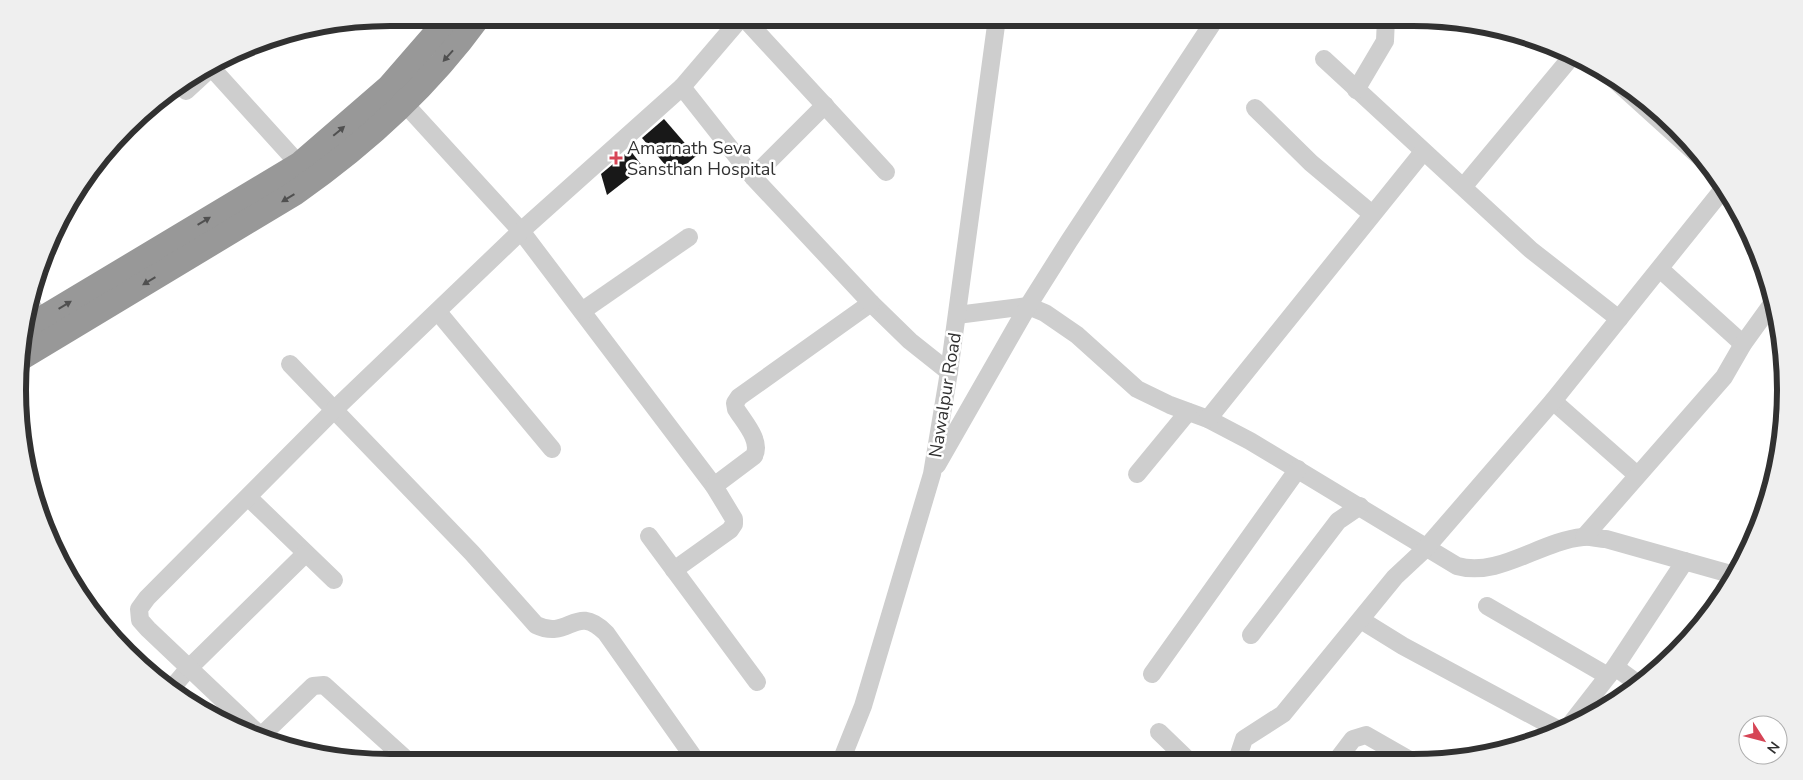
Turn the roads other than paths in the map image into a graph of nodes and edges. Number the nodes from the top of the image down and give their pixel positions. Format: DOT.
graph roads {
  1 [pos="438,26"];
  2 [pos="472,26"];
  3 [pos="736,26"];
  4 [pos="750,26"];
  5 [pos="996,26"];
  6 [pos="1211,26"];
  7 [pos="1386,26"];
  8 [pos="1324,59"];
  9 [pos="1568,61"];
  10 [pos="215,71"];
  11 [pos="190,86"];
  12 [pos="682,87"];
  13 [pos="1356,90"];
  14 [pos="186,91"];
  15 [pos="405,104"];
  16 [pos="824,105"];
  17 [pos="1255,108"];
  18 [pos="1423,152"];
  19 [pos="886,172"];
  20 [pos="306,173"];
  21 [pos="753,177"];
  22 [pos="1464,186"];
  23 [pos="1719,194"];
  24 [pos="1372,214"];
  25 [pos="521,231"];
  26 [pos="689,237"];
  27 [pos="1660,269"];
  28 [pos="871,303"];
  29 [pos="1028,306"];
  30 [pos="582,311"];
  31 [pos="438,312"];
  32 [pos="1769,313"];
  33 [pos="957,315"];
  34 [pos="34,317"];
  35 [pos="1618,319"];
  36 [pos="1743,344"];
  37 [pos="28,353"];
  38 [pos="290,364"];
  39 [pos="949,372"];
  40 [pos="1553,401"];
  41 [pos="334,410"];
  42 [pos="1188,412"];
  43 [pos="1208,419"];
  44 [pos="552,449"];
  45 [pos="1298,469"];
  46 [pos="932,474"];
  47 [pos="1138,474"];
  48 [pos="1637,476"];
  49 [pos="714,486"];
  50 [pos="250,498"];
  51 [pos="1360,506"];
  52 [pos="649,536"];
  53 [pos="1584,537"];
  54 [pos="1425,549"];
  55 [pos="305,554"];
  56 [pos="1685,561"];
  57 [pos="674,570"];
  58 [pos="1727,573"];
  59 [pos="334,580"];
  60 [pos="1487,606"];
  61 [pos="1361,620"];
  62 [pos="1251,634"];
  63 [pos="188,669"];
  64 [pos="1612,671"];
  65 [pos="1152,674"];
  66 [pos="1631,681"];
  67 [pos="757,682"];
  68 [pos="176,684"];
  69 [pos="1579,714"];
  70 [pos="247,724"];
  71 [pos="1552,726"];
  72 [pos="268,732"];
  73 [pos="1159,732"];
  74 [pos="400,754"];
  75 [pos="691,754"];
  76 [pos="844,754"];
  77 [pos="1182,754"];
  78 [pos="1238,754"];
  79 [pos="1342,754"];
  80 [pos="1399,754"];
  20 -- 1 [label="highway, one-way"];
  2 -- 15 [label="highway, one-way"];
  3 -- 12 [label="street"];
  4 -- 16 [label="street"];
  5 -- 33 [label="street, Nawalpur Road"];
  6 -- 29 [label="street"];
  7 -- 13 [label="street"];
  8 -- 13 [label="street"];
  9 -- 22 [label="street"];
  10 -- 20 [label="street"];
  11 -- 14 [label="street"];
  12 -- 21 [label="street"];
  12 -- 25 [label="street"];
  13 -- 18 [label="street"];
  15 -- 20 [label="highway"];
  15 -- 25 [label="street"];
  16 -- 19 [label="street"];
  16 -- 21 [label="street"];
  17 -- 24 [label="street"];
  18 -- 22 [label="street"];
  18 -- 24 [label="street"];
  34 -- 20 [label="highway, one-way"];
  20 -- 37 [label="highway, one-way"];
  21 -- 28 [label="street"];
  22 -- 35 [label="street"];
  23 -- 27 [label="street"];
  24 -- 43 [label="street"];
  25 -- 30 [label="street"];
  25 -- 31 [label="street"];
  26 -- 30 [label="street"];
  27 -- 35 [label="street"];
  27 -- 36 [label="street"];
  28 -- 39 [label="street"];
  28 -- 49 [label="street"];
  29 -- 33 [label="street"];
  29 -- 42 [label="street"];
  29 -- 46 [label="street"];
  30 -- 49 [label="street"];
  31 -- 41 [label="street"];
  31 -- 44 [label="street"];
  32 -- 36 [label="street"];
  33 -- 39 [label="street, Nawalpur Road"];
  35 -- 40 [label="street"];
  36 -- 48 [label="street"];
  38 -- 41 [label="street"];
  39 -- 46 [label="street, Nawalpur Road"];
  40 -- 48 [label="street"];
  40 -- 54 [label="street"];
  41 -- 50 [label="street"];
  41 -- 75 [label="street"];
  42 -- 43 [label="street"];
  42 -- 47 [label="street"];
  43 -- 45 [label="street"];
  45 -- 51 [label="street"];
  45 -- 65 [label="street"];
  46 -- 76 [label="street, Nawalpur Road"];
  48 -- 53 [label="street"];
  49 -- 57 [label="street"];
  50 -- 55 [label="street"];
  50 -- 63 [label="street"];
  51 -- 54 [label="street"];
  51 -- 62 [label="street"];
  52 -- 57 [label="street"];
  53 -- 54 [label="street"];
  53 -- 56 [label="street"];
  54 -- 61 [label="street"];
  55 -- 59 [label="street"];
  55 -- 63 [label="street"];
  56 -- 58 [label="street"];
  56 -- 64 [label="street"];
  57 -- 67 [label="street"];
  60 -- 64 [label="street"];
  61 -- 71 [label="street"];
  61 -- 78 [label="street"];
  63 -- 68 [label="street"];
  63 -- 70 [label="street"];
  64 -- 66 [label="street"];
  64 -- 69 [label="street"];
  72 -- 74 [label="street"];
  73 -- 77 [label="street"];
  79 -- 80 [label="street"];
}
